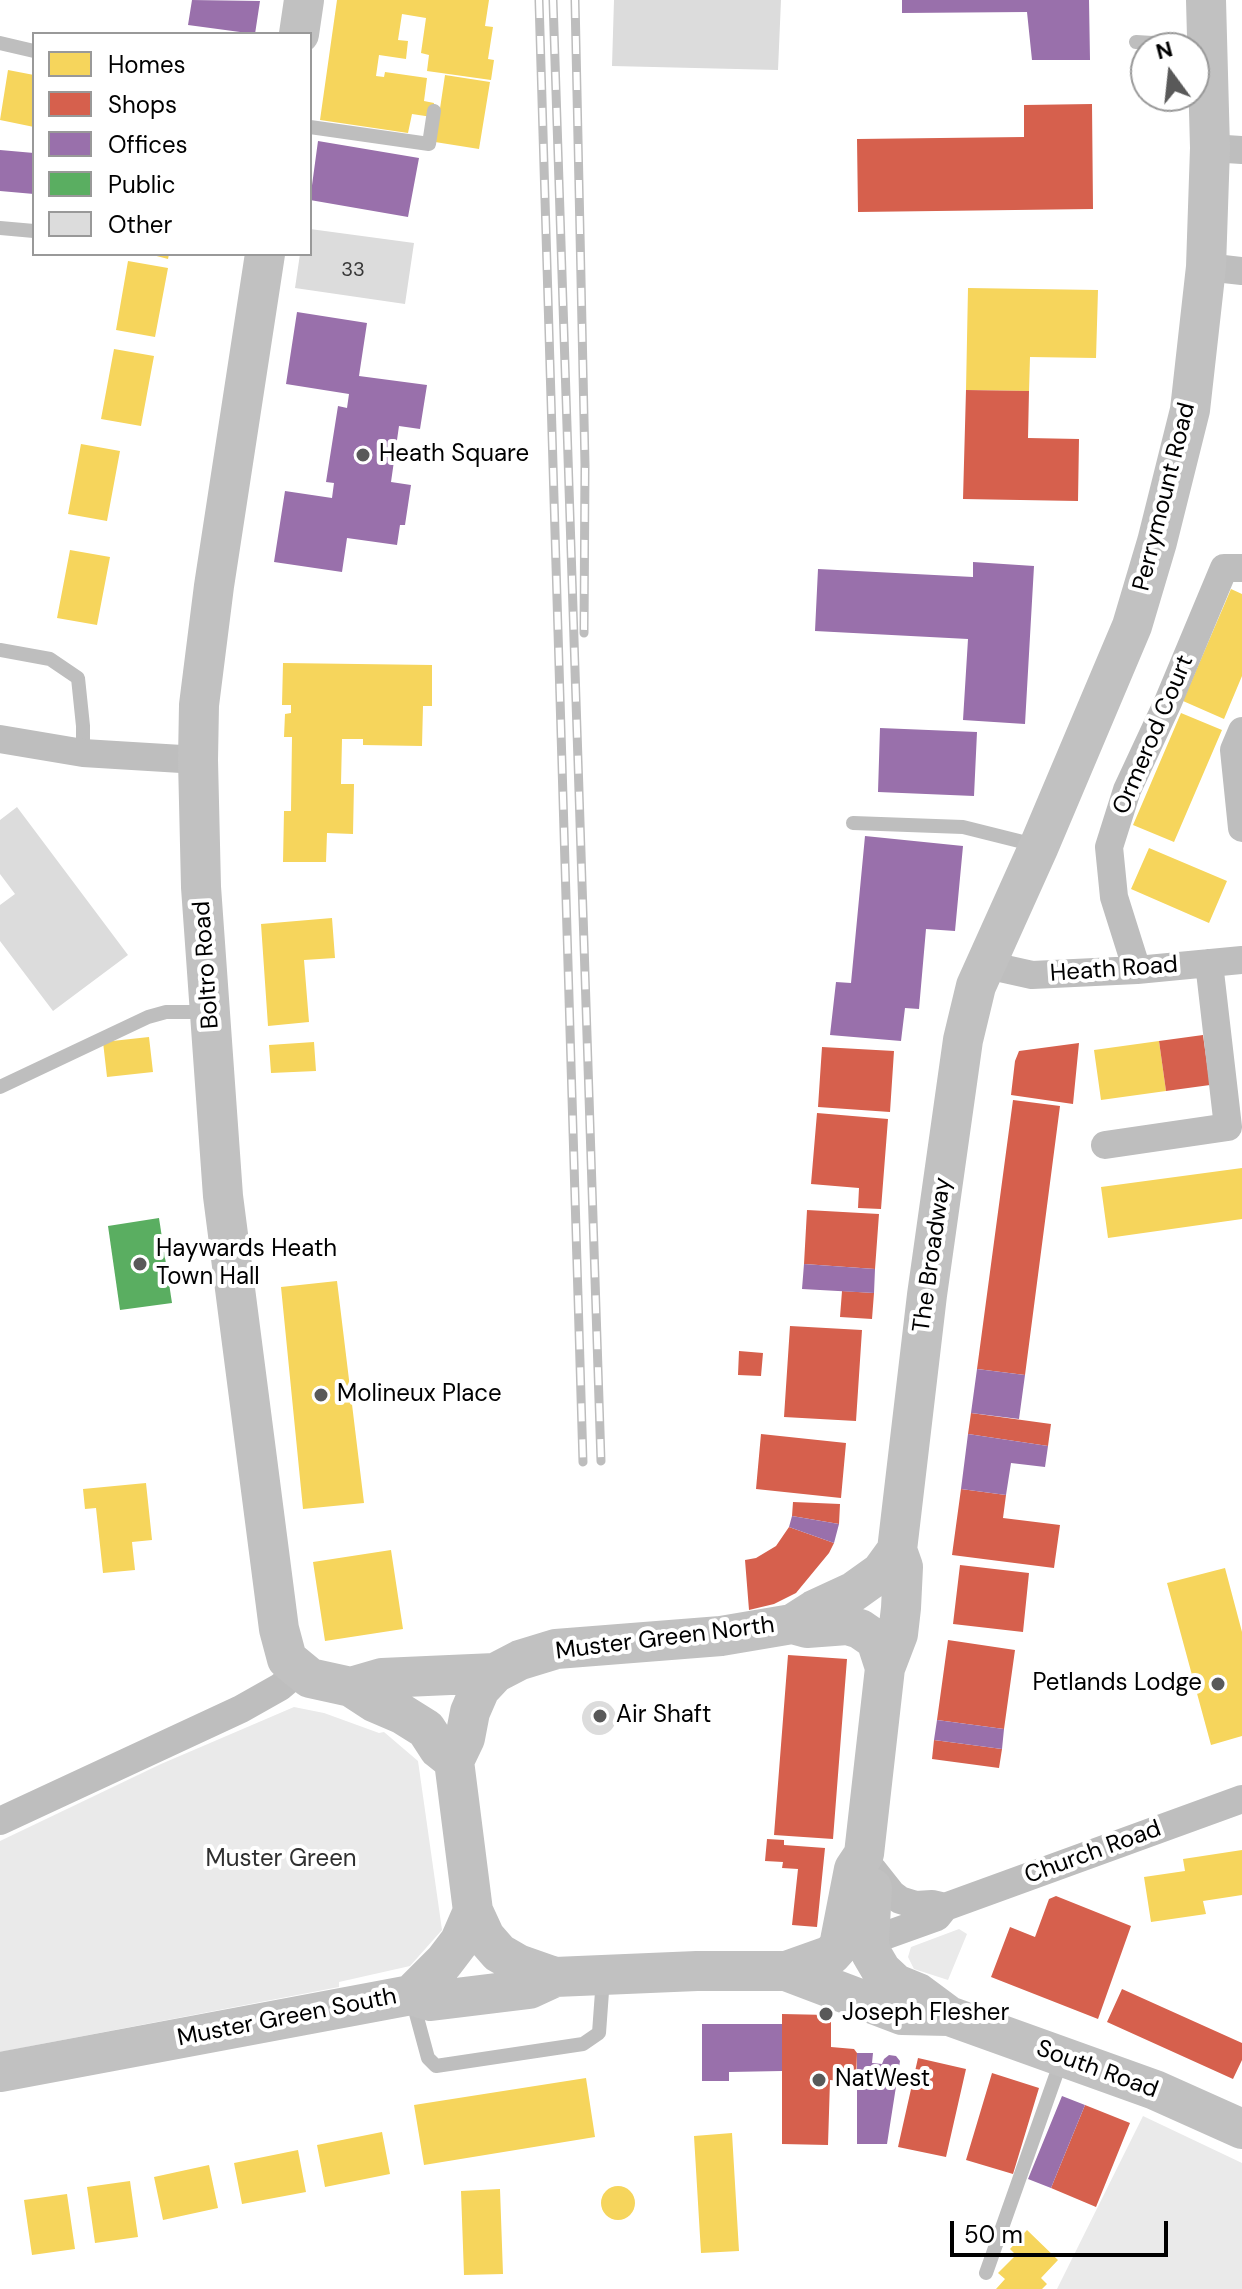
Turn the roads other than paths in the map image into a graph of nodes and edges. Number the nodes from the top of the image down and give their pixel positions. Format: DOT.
graph roads {
  1 [pos="304,0"];
  2 [pos="1206,0"];
  3 [pos="299,32"];
  4 [pos="1207,32"];
  5 [pos="0,43"];
  6 [pos="32,51"];
  7 [pos="1210,62"];
  8 [pos="434,111"];
  9 [pos="312,127"];
  10 [pos="1226,149"];
  11 [pos="0,228"];
  12 [pos="32,231"];
  13 [pos="265,256"];
  14 [pos="1224,269"];
  15 [pos="1242,568"];
  16 [pos="0,650"];
  17 [pos="1242,731"];
  18 [pos="0,739"];
  19 [pos="83,753"];
  20 [pos="198,760"];
  21 [pos="853,823"];
  22 [pos="1242,828"];
  23 [pos="1039,846"];
  24 [pos="1242,960"];
  25 [pos="1209,963"];
  26 [pos="987,965"];
  27 [pos="1137,970"];
  28 [pos="210,1012"];
  29 [pos="0,1087"];
  30 [pos="1105,1145"];
  31 [pos="897,1550"];
  32 [pos="792,1624"];
  33 [pos="885,1668"];
  34 [pos="299,1671"];
  35 [pos="495,1673"];
  36 [pos="351,1687"];
  37 [pos="454,1761"];
  38 [pos="1242,1799"];
  39 [pos="0,1821"];
  40 [pos="868,1862"];
  41 [pos="945,1907"];
  42 [pos="473,1911"];
  43 [pos="869,1942"];
  44 [pos="831,1955"];
  45 [pos="786,1971"];
  46 [pos="603,1974"];
  47 [pos="555,1977"];
  48 [pos="411,1995"];
  49 [pos="949,2016"];
  50 [pos="1062,2056"];
  51 [pos="0,2072"];
  52 [pos="1242,2129"];
  53 [pos="986,2273"];
  1 -- 3 [label="main road"];
  2 -- 4 [label="main road, Perrymount Road"];
  5 -- 6 [label="lane"];
  7 -- 10 [label="main road, Perrymount Road"];
  8 -- 9 [label="lane"];
  10 -- 14 [label="main road, Perrymount Road"];
  11 -- 12 [label="lane"];
  13 -- 20 [label="main road, Boltro Road"];
  14 -- 23 [label="main road, Perrymount Road"];
  15 -- 27 [label="street, Ormerod Court"];
  16 -- 19 [label="lane"];
  17 -- 22 [label="street"];
  18 -- 19 [label="street"];
  19 -- 20 [label="street"];
  20 -- 28 [label="main road, Boltro Road"];
  21 -- 23 [label="lane"];
  23 -- 26 [label="main road, Perrymount Road"];
  24 -- 25 [label="street, Heath Road"];
  25 -- 27 [label="street, Heath Road"];
  25 -- 30 [label="street"];
  26 -- 27 [label="street, Heath Road"];
  26 -- 31 [label="main road, The Broadway"];
  28 -- 29 [label="lane"];
  28 -- 34 [label="main road, Boltro Road"];
  31 -- 32 [label="main road"];
  31 -- 33 [label="main road, The Broadway"];
  32 -- 33 [label="main road"];
  32 -- 35 [label="main road, Muster Green North"];
  33 -- 40 [label="main road, The Broadway"];
  34 -- 36 [label="main road, Muster Green North"];
  34 -- 39 [label="street"];
  35 -- 36 [label="main road, Muster Green North"];
  35 -- 37 [label="main road"];
  36 -- 37 [label="main road, Muster Green North"];
  37 -- 42 [label="main road"];
  38 -- 41 [label="street, Church Road"];
  40 -- 41 [label="street, Church Road"];
  40 -- 43 [label="main road, The Broadway"];
  40 -- 44 [label="main road, The Broadway"];
  41 -- 43 [label="street, Church Road"];
  42 -- 47 [label="main road"];
  42 -- 48 [label="main road"];
  43 -- 44 [label="street, Church Road"];
  43 -- 49 [label="main road"];
  44 -- 45 [label="main road"];
  45 -- 46 [label="main road, Muster Green South"];
  45 -- 49 [label="main road, Muster Green South"];
  46 -- 47 [label="main road, Muster Green South"];
  46 -- 48 [label="lane"];
  47 -- 48 [label="main road, Muster Green South"];
  48 -- 51 [label="main road, Muster Green South"];
  49 -- 50 [label="main road, South Road"];
  50 -- 52 [label="main road, South Road"];
  50 -- 53 [label="lane"];
}
